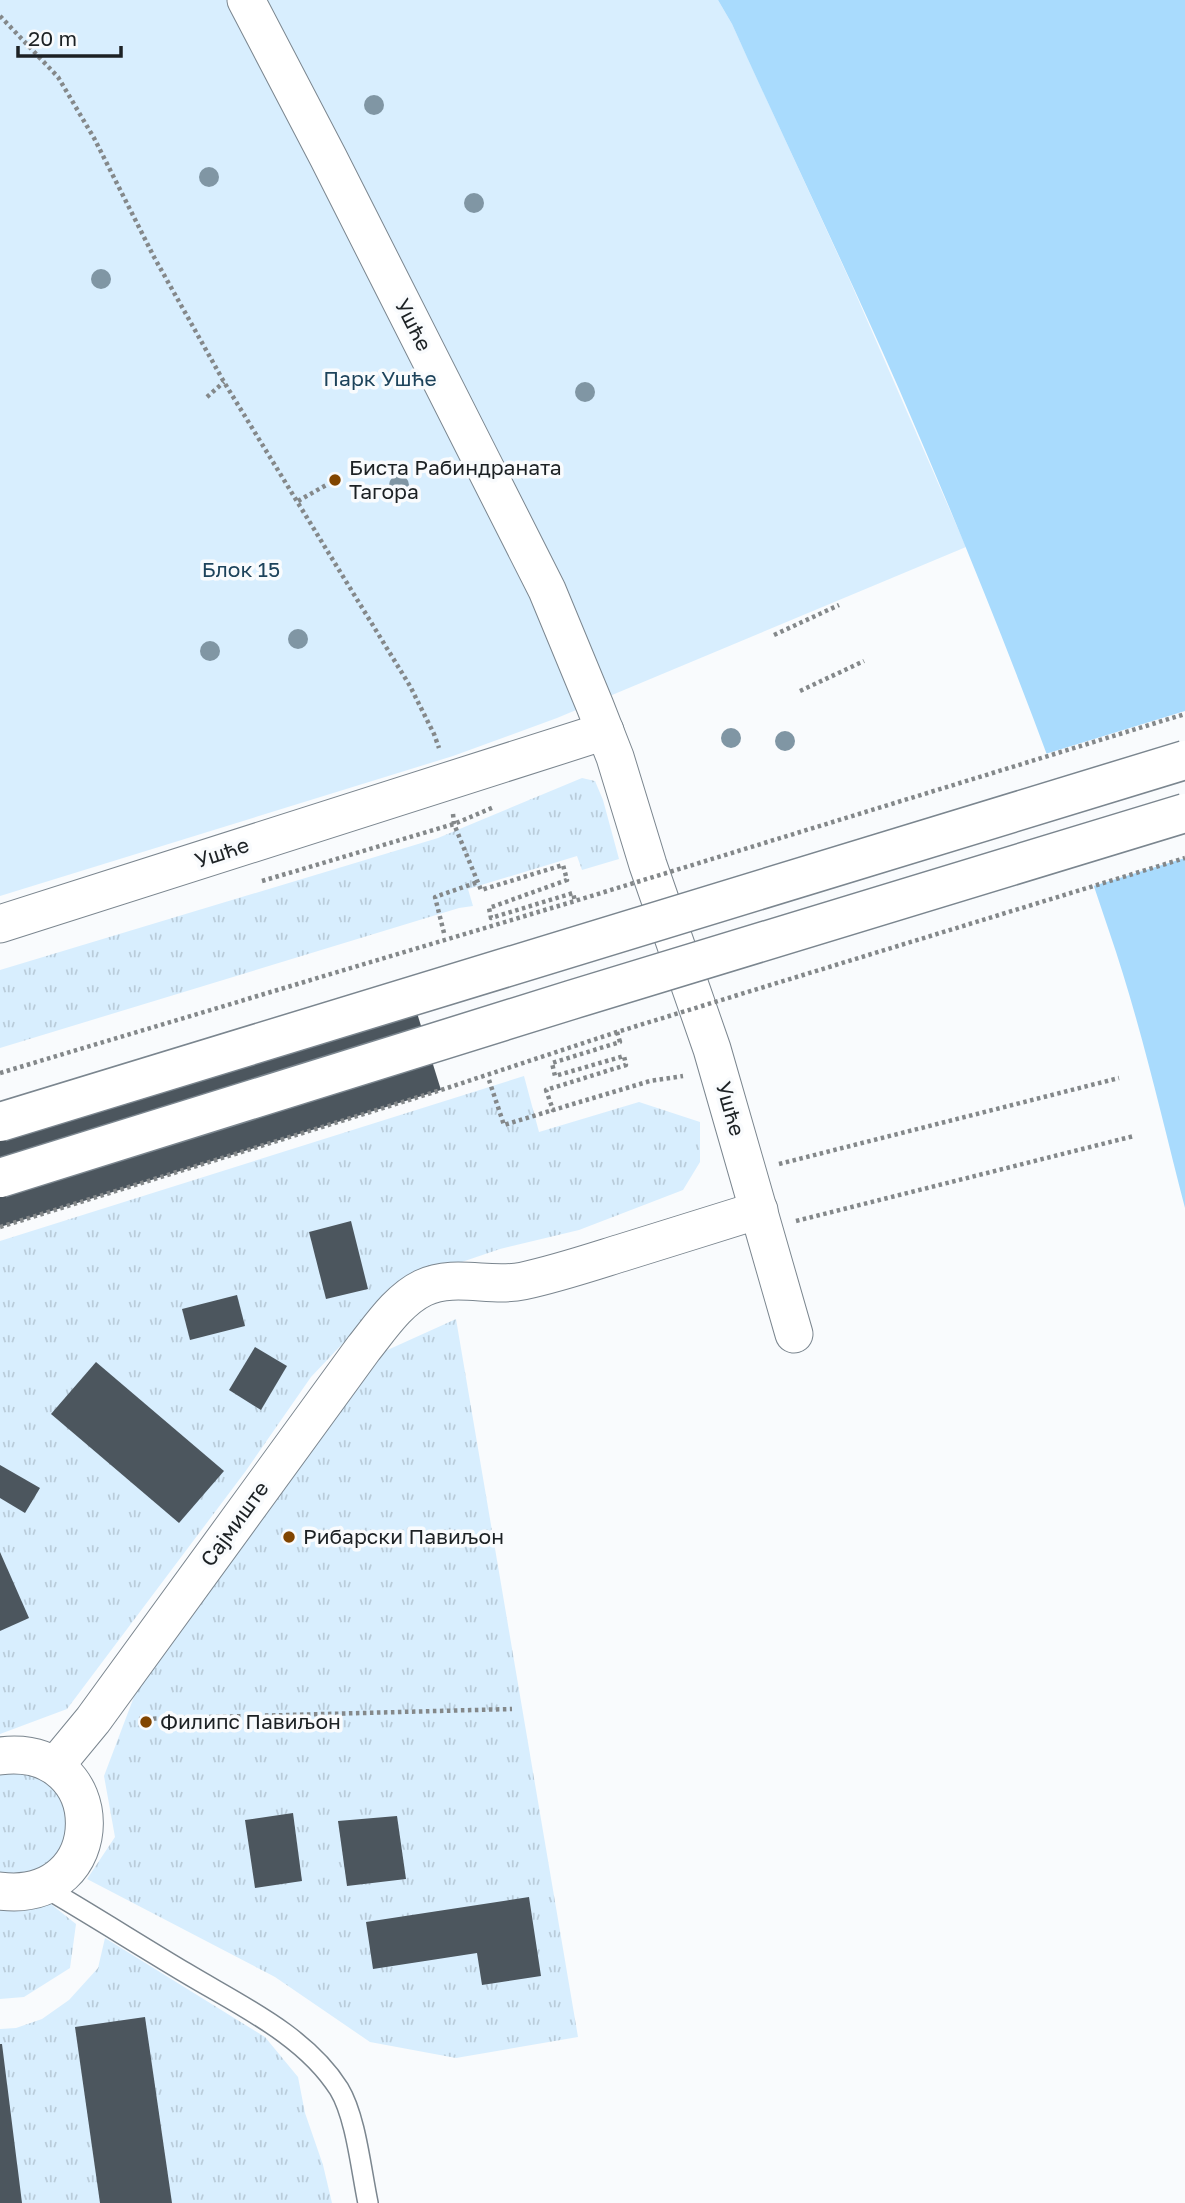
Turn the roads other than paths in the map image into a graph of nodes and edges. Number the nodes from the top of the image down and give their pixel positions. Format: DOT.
graph roads {
  1 [pos="246,0"];
  2 [pos="605,731"];
  3 [pos="1185,760"];
  4 [pos="1185,813"];
  5 [pos="0,924"];
  6 [pos="0,1122"];
  7 [pos="0,1178"];
  8 [pos="762,1220"];
  9 [pos="794,1334"];
  10 [pos="0,1756"];
  11 [pos="55,1766"];
  12 [pos="44,1887"];
  13 [pos="0,1891"];
  14 [pos="368,2203"];
  1 -- 2 [label="street, Ушће"];
  2 -- 5 [label="street, Ушће"];
  2 -- 8 [label="street, Ушће"];
  3 -- 6 [label="main road, bridge"];
  4 -- 7 [label="main road, bridge"];
  8 -- 9 [label="street, Ушће"];
  8 -- 11 [label="street, Сајмиште"];
  10 -- 11 [label="street"];
  11 -- 12 [label="street"];
  12 -- 13 [label="street"];
  12 -- 14 [label="lane"];
}
